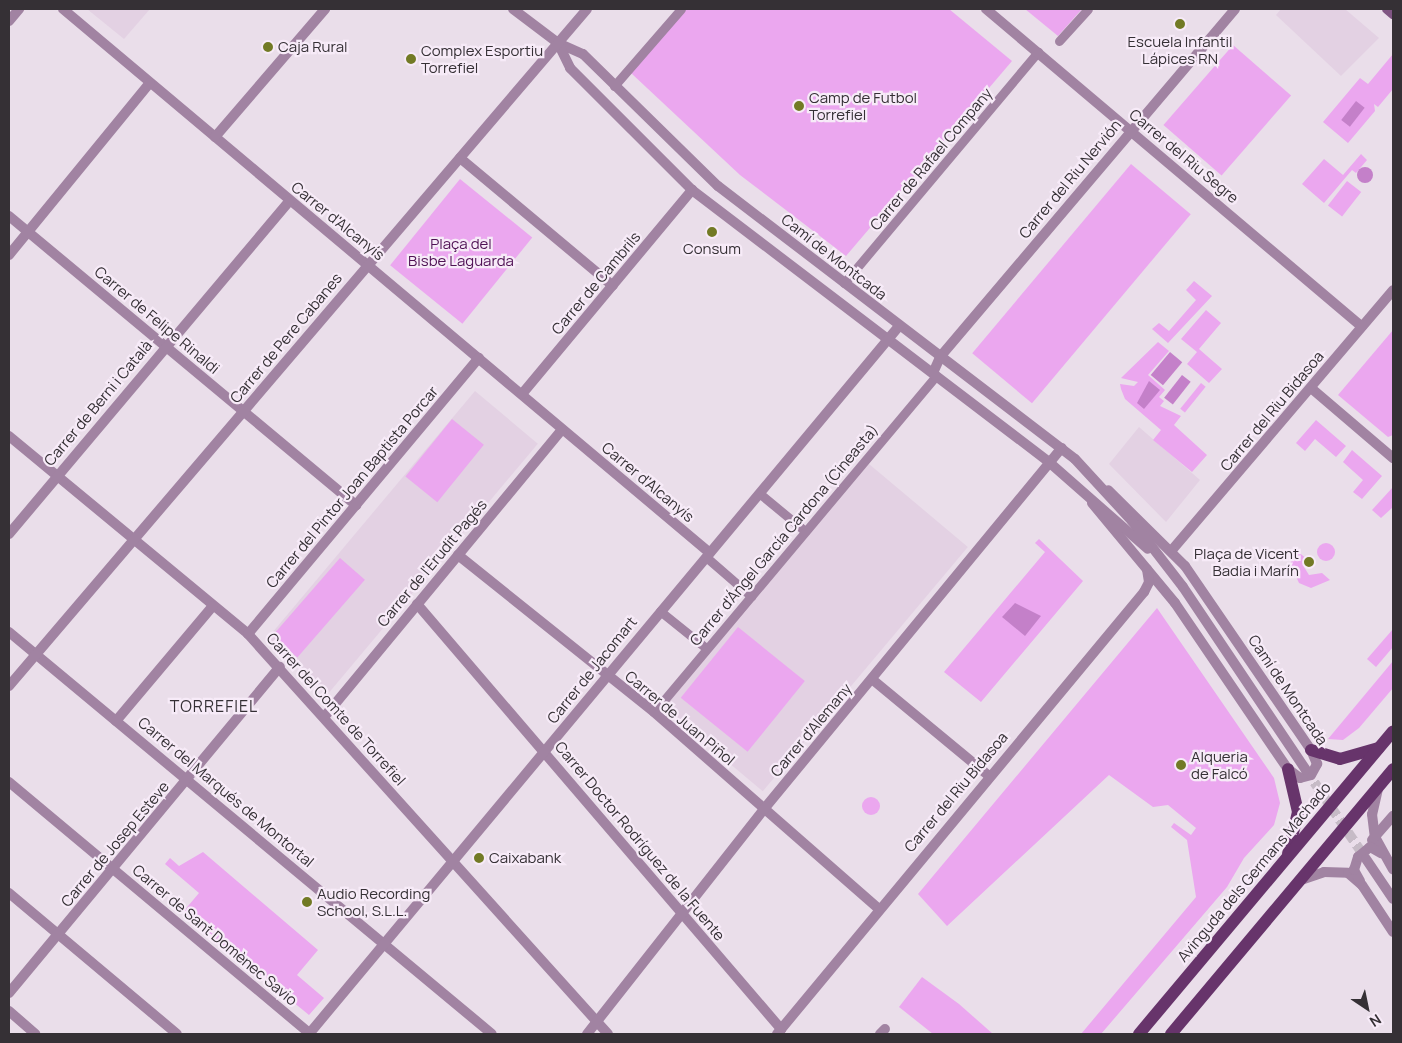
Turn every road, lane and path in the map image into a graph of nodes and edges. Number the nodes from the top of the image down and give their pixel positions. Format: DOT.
graph roads {
  1 [pos="19,9"];
  2 [pos="63,9"];
  3 [pos="325,9"];
  4 [pos="512,9"];
  5 [pos="587,9"];
  6 [pos="680,9"];
  7 [pos="986,9"];
  8 [pos="1088,9"];
  9 [pos="1236,9"];
  10 [pos="1387,9"];
  11 [pos="1393,14"];
  12 [pos="9,20"];
  13 [pos="1060,41"];
  14 [pos="558,43"];
  15 [pos="1038,52"];
  16 [pos="150,83"];
  17 [pos="614,86"];
  18 [pos="1130,130"];
  19 [pos="215,137"];
  20 [pos="460,158"];
  21 [pos="692,190"];
  22 [pos="289,201"];
  23 [pos="9,216"];
  24 [pos="28,232"];
  25 [pos="9,254"];
  26 [pos="369,264"];
  27 [pos="844,283"];
  28 [pos="612,286"];
  29 [pos="1393,290"];
  30 [pos="899,326"];
  31 [pos="1362,327"];
  32 [pos="888,338"];
  33 [pos="166,346"];
  34 [pos="940,357"];
  35 [pos="479,358"];
  36 [pos="934,375"];
  37 [pos="1310,388"];
  38 [pos="522,394"];
  39 [pos="243,411"];
  40 [pos="562,430"];
  41 [pos="9,436"];
  42 [pos="1062,448"];
  43 [pos="1393,458"];
  44 [pos="1050,463"];
  45 [pos="57,476"];
  46 [pos="1101,485"];
  47 [pos="759,493"];
  48 [pos="1086,497"];
  49 [pos="356,505"];
  50 [pos="805,531"];
  51 [pos="9,534"];
  52 [pos="133,541"];
  53 [pos="1172,550"];
  54 [pos="708,555"];
  55 [pos="458,556"];
  56 [pos="1162,561"];
  57 [pos="1146,568"];
  58 [pos="750,596"];
  59 [pos="417,604"];
  60 [pos="213,606"];
  61 [pos="660,611"];
  62 [pos="9,632"];
  63 [pos="248,634"];
  64 [pos="706,648"];
  65 [pos="36,654"];
  66 [pos="280,667"];
  67 [pos="605,677"];
  68 [pos="873,680"];
  69 [pos="9,686"];
  70 [pos="654,712"];
  71 [pos="325,716"];
  72 [pos="116,721"];
  73 [pos="1393,731"];
  74 [pos="1381,746"];
  75 [pos="1311,750"];
  76 [pos="544,752"];
  77 [pos="1288,769"];
  78 [pos="1393,769"];
  79 [pos="1306,770"];
  80 [pos="989,776"];
  81 [pos="188,780"];
  82 [pos="9,782"];
  83 [pos="1379,786"];
  84 [pos="764,810"];
  85 [pos="1372,818"];
  86 [pos="1392,818"];
  87 [pos="1375,837"];
  88 [pos="1365,854"];
  89 [pos="1384,856"];
  90 [pos="1287,858"];
  91 [pos="453,862"];
  92 [pos="113,868"];
  93 [pos="1393,870"];
  94 [pos="1300,880"];
  95 [pos="1362,885"];
  96 [pos="9,893"];
  97 [pos="1393,899"];
  98 [pos="878,909"];
  99 [pos="680,913"];
  100 [pos="1393,932"];
  101 [pos="58,934"];
  102 [pos="384,944"];
  103 [pos="9,993"];
  104 [pos="9,1011"];
  105 [pos="595,1024"];
  106 [pos="779,1032"];
  107 [pos="35,1034"];
  108 [pos="177,1034"];
  109 [pos="310,1034"];
  110 [pos="492,1034"];
  111 [pos="587,1034"];
  112 [pos="608,1034"];
  113 [pos="1140,1034"];
  114 [pos="1171,1034"];
  1 -- 12 [label="street"];
  2 -- 16 [label="street, Carrer d'Alcanyís"];
  3 -- 19 [label="street"];
  4 -- 14 [label="street, Camí de Montcada"];
  5 -- 14 [label="street, Carrer de Pere Cabanes"];
  6 -- 17 [label="street"];
  7 -- 15 [label="street, Carrer del Riu Segre"];
  8 -- 13 [label="street"];
  9 -- 18 [label="street, Carrer del Riu Nervión"];
  10 -- 11 [label="main road"];
  14 -- 17 [label="street, Camí de Montcada"];
  14 -- 20 [label="street, Carrer de Pere Cabanes"];
  14 -- 21 [label="street, Camí de Montcada"];
  15 -- 18 [label="street, Carrer del Riu Segre"];
  15 -- 27 [label="street, Carrer de Rafael Company"];
  16 -- 19 [label="street, Carrer d'Alcanyís"];
  16 -- 24 [label="street"];
  17 -- 27 [label="street, Camí de Montcada"];
  18 -- 31 [label="street, Carrer del Riu Segre"];
  18 -- 34 [label="street, Carrer del Riu Nervión"];
  19 -- 22 [label="street, Carrer d'Alcanyís"];
  20 -- 26 [label="street, Carrer de Pere Cabanes"];
  20 -- 28 [label="street"];
  21 -- 28 [label="street, Carrer de Cambrils"];
  21 -- 32 [label="street, Camí de Montcada"];
  22 -- 26 [label="street, Carrer d'Alcanyís"];
  22 -- 33 [label="street, Carrer de Berni i Català"];
  23 -- 24 [label="street, Carrer de Felipe Rinaldi"];
  24 -- 25 [label="street"];
  24 -- 33 [label="street, Carrer de Felipe Rinaldi"];
  26 -- 35 [label="street, Carrer d'Alcanyís"];
  26 -- 39 [label="street, Carrer de Pere Cabanes"];
  27 -- 30 [label="street, Camí de Montcada"];
  28 -- 38 [label="street, Carrer de Cambrils"];
  29 -- 31 [label="street, Carrer del Riu Bidasoa"];
  30 -- 32 [label="street, Carrer de Jacomart"];
  30 -- 34 [label="street, Camí de Montcada"];
  31 -- 37 [label="street, Carrer del Riu Bidasoa"];
  32 -- 36 [label="street, Camí de Montcada"];
  32 -- 47 [label="street, Carrer de Jacomart"];
  33 -- 39 [label="street, Carrer de Felipe Rinaldi"];
  33 -- 45 [label="street, Carrer de Berni i Català"];
  34 -- 36 [label="street, Carrer del Riu Nervión"];
  34 -- 42 [label="street, Camí de Montcada"];
  35 -- 38 [label="street, Carrer d'Alcanyís"];
  35 -- 49 [label="street, Carrer del Pintor Joan Baptista Porcar"];
  36 -- 44 [label="street, Camí de Montcada"];
  36 -- 50 [label="street, Carrer d'Ángel García Cardona (Cineasta)"];
  37 -- 43 [label="street"];
  37 -- 53 [label="street, Carrer del Riu Bidasoa"];
  38 -- 40 [label="street, Carrer d'Alcanyís"];
  39 -- 49 [label="street, Carrer de Felipe Rinaldi"];
  39 -- 52 [label="street, Carrer de Pere Cabanes"];
  40 -- 54 [label="street, Carrer d'Alcanyís"];
  40 -- 55 [label="street, Carrer de l'Erudit Pagés"];
  41 -- 45 [label="street, Carrer del Comte de Torrefiel"];
  42 -- 44 [label="street, Carrer d'Alemany"];
  42 -- 46 [label="street, Camí de Montcada"];
  44 -- 48 [label="street, Camí de Montcada"];
  44 -- 68 [label="street, Carrer d'Alemany"];
  45 -- 51 [label="street, Carrer de Berni i Català"];
  45 -- 52 [label="street, Carrer del Comte de Torrefiel"];
  46 -- 53 [label="street, Camí de Montcada"];
  46 -- 56 [label="street, Camí de Montcada"];
  47 -- 50 [label="street"];
  47 -- 54 [label="street, Carrer de Jacomart"];
  48 -- 56 [label="street, Camí de Montcada"];
  48 -- 57 [label="street, Camí de Montcada"];
  49 -- 63 [label="street, Carrer del Pintor Joan Baptista Porcar"];
  50 -- 58 [label="street, Carrer d'Ángel García Cardona (Cineasta)"];
  52 -- 60 [label="street, Carrer del Comte de Torrefiel"];
  52 -- 65 [label="street, Carrer de Pere Cabanes"];
  53 -- 75 [label="street, Camí de Montcada"];
  54 -- 58 [label="street, Carrer d'Alcanyís"];
  54 -- 61 [label="street, Carrer de Jacomart"];
  55 -- 59 [label="street, Carrer de l'Erudit Pagés"];
  55 -- 67 [label="street, Carrer de Juan Piñol"];
  56 -- 79 [label="street, Camí de Montcada"];
  57 -- 77 [label="street, Camí de Montcada"];
  57 -- 80 [label="street, Carrer del Riu Bidasoa"];
  58 -- 64 [label="street, Carrer d'Ángel García Cardona (Cineasta)"];
  59 -- 71 [label="street, Carrer de l'Erudit Pagés"];
  59 -- 76 [label="street, Carrer Doctor Rodríguez de la Fuente"];
  60 -- 63 [label="street, Carrer del Comte de Torrefiel"];
  60 -- 72 [label="street"];
  61 -- 64 [label="street"];
  61 -- 67 [label="street, Carrer de Jacomart"];
  62 -- 65 [label="street, Carrer del Marqués de Montortal"];
  63 -- 66 [label="street, Carrer del Comte de Torrefiel"];
  64 -- 70 [label="street, Carrer d'Ángel García Cardona (Cineasta)"];
  65 -- 69 [label="street, Carrer de Pere Cabanes"];
  65 -- 72 [label="street, Carrer del Marqués de Montortal"];
  66 -- 71 [label="street, Carrer del Comte de Torrefiel"];
  66 -- 81 [label="street, Carrer de Josep Esteve"];
  67 -- 70 [label="street, Carrer de Juan Piñol"];
  67 -- 76 [label="street, Carrer de Jacomart"];
  68 -- 80 [label="street"];
  68 -- 84 [label="street, Carrer d'Alemany"];
  70 -- 84 [label="street, Carrer de Juan Piñol"];
  71 -- 91 [label="street, Carrer del Comte de Torrefiel"];
  72 -- 81 [label="street, Carrer del Marqués de Montortal"];
  73 -- 74 [label="main road, Avinguda dels Germans Machado"];
  74 -- 75 [label="main road"];
  74 -- 90 [label="main road, Avinguda dels Germans Machado"];
  75 -- 77 [label="street, Camí de Montcada"];
  76 -- 91 [label="street, Carrer de Jacomart"];
  76 -- 99 [label="street, Carrer Doctor Rodríguez de la Fuente"];
  77 -- 90 [label="main road"];
  78 -- 83 [label="main road"];
  80 -- 98 [label="street, Carrer del Riu Bidasoa"];
  81 -- 92 [label="street, Carrer de Josep Esteve"];
  81 -- 102 [label="street, Carrer del Marqués de Montortal"];
  82 -- 92 [label="street, Carrer de Sant Domènec Savio"];
  83 -- 85 [label="street"];
  83 -- 94 [label="main road"];
  84 -- 98 [label="street, Carrer de Juan Piñol"];
  84 -- 99 [label="street, Carrer d'Alemany"];
  85 -- 86 [label="street"];
  85 -- 87 [label="street"];
  86 -- 87 [label="street"];
  87 -- 88 [label="street"];
  87 -- 89 [label="street"];
  88 -- 89 [label="street"];
  88 -- 95 [label="street"];
  88 -- 97 [label="street"];
  89 -- 93 [label="street"];
  90 -- 113 [label="main road, Avinguda dels Germans Machado"];
  91 -- 102 [label="street, Carrer de Jacomart"];
  91 -- 105 [label="street, Carrer del Comte de Torrefiel"];
  92 -- 101 [label="street, Carrer de Josep Esteve"];
  92 -- 109 [label="street, Carrer de Sant Domènec Savio"];
  94 -- 95 [label="street"];
  94 -- 114 [label="main road"];
  95 -- 100 [label="street"];
  96 -- 101 [label="street"];
  98 -- 106 [label="street, Carrer del Riu Bidasoa"];
  99 -- 105 [label="street, Carrer d'Alemany"];
  99 -- 106 [label="street, Carrer Doctor Rodríguez de la Fuente"];
  101 -- 103 [label="street, Carrer de Josep Esteve"];
  101 -- 108 [label="street"];
  102 -- 109 [label="street, Carrer de Jacomart"];
  102 -- 110 [label="street, Carrer del Marqués de Montortal"];
  104 -- 107 [label="street"];
  105 -- 111 [label="street, Carrer d'Alemany"];
  105 -- 112 [label="street, Carrer del Comte de Torrefiel"];
}
